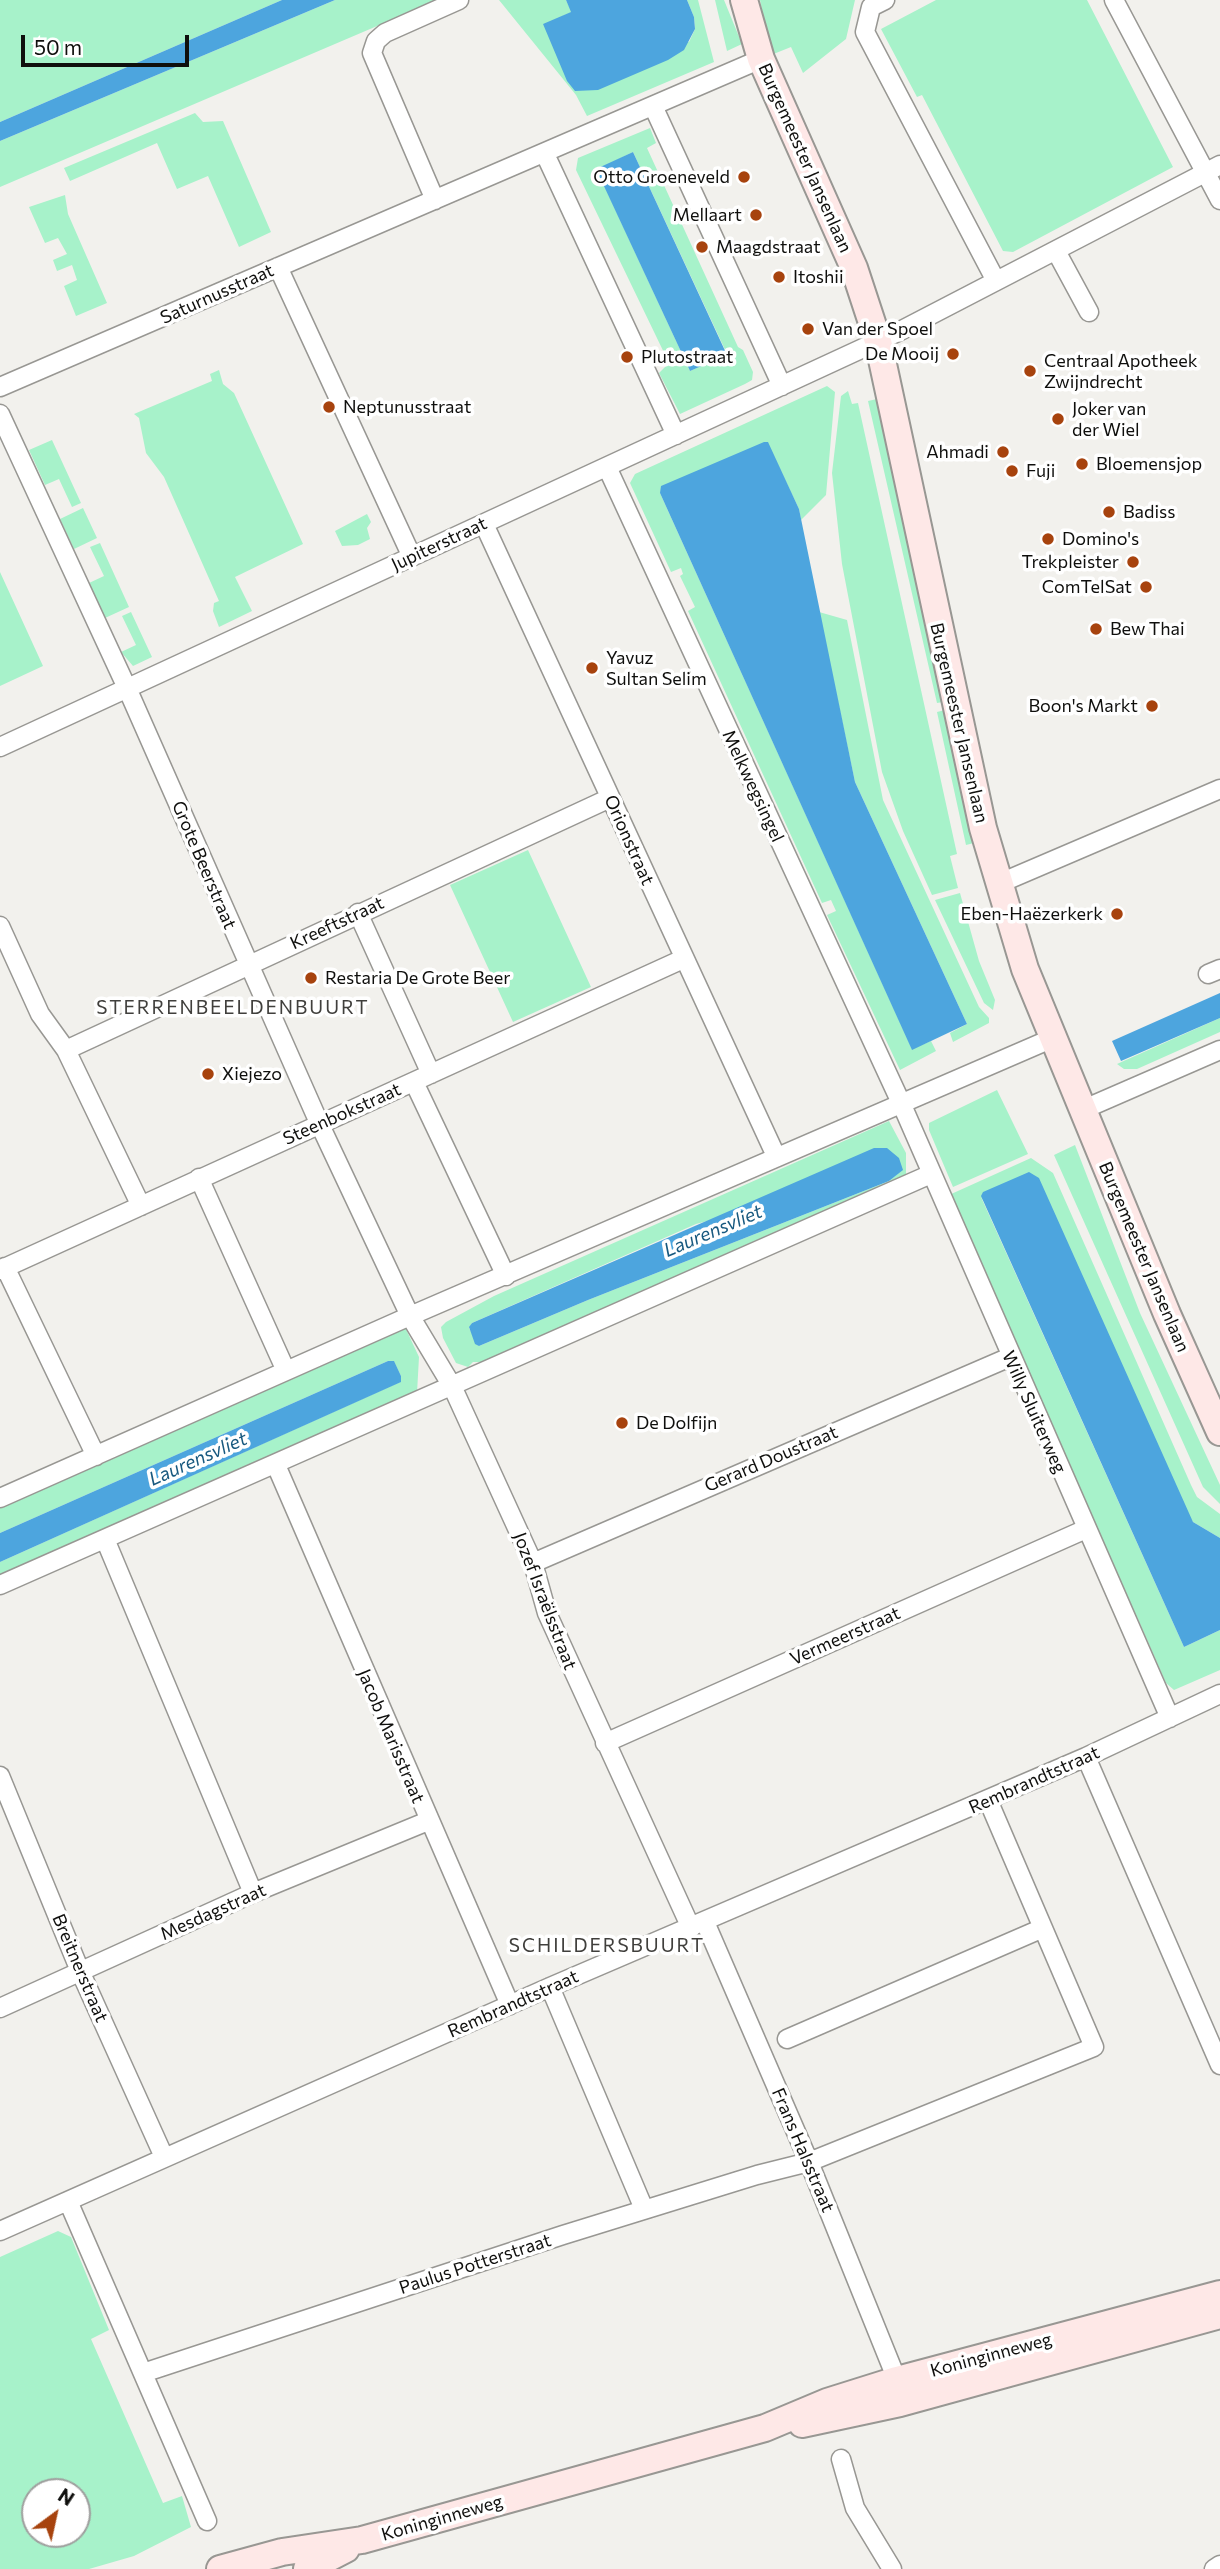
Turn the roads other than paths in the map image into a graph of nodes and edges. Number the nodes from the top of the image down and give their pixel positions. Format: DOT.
graph roads {
  1 [pos="459,0"];
  2 [pos="744,0"];
  3 [pos="1114,0"];
  4 [pos="878,3"];
  5 [pos="761,59"];
  6 [pos="653,106"];
  7 [pos="545,154"];
  8 [pos="1213,168"];
  9 [pos="435,200"];
  10 [pos="1220,200"];
  11 [pos="1056,251"];
  12 [pos="278,267"];
  13 [pos="996,281"];
  14 [pos="1089,312"];
  15 [pos="878,341"];
  16 [pos="782,386"];
  17 [pos="0,387"];
  18 [pos="0,414"];
  19 [pos="676,435"];
  20 [pos="607,467"];
  21 [pos="484,524"];
  22 [pos="412,557"];
  23 [pos="127,688"];
  24 [pos="0,747"];
  25 [pos="1220,789"];
  26 [pos="610,798"];
  27 [pos="998,884"];
  28 [pos="358,913"];
  29 [pos="0,926"];
  30 [pos="683,959"];
  31 [pos="247,965"];
  32 [pos="1052,1038"];
  33 [pos="65,1050"];
  34 [pos="1220,1050"];
  35 [pos="431,1074"];
  36 [pos="414,1082"];
  37 [pos="902,1105"];
  38 [pos="1082,1110"];
  39 [pos="320,1125"];
  40 [pos="776,1156"];
  41 [pos="931,1174"];
  42 [pos="199,1178"];
  43 [pos="141,1206"];
  44 [pos="3,1269"];
  45 [pos="506,1276"];
  46 [pos="410,1316"];
  47 [pos="1010,1357"];
  48 [pos="286,1371"];
  49 [pos="452,1387"];
  50 [pos="1220,1432"];
  51 [pos="96,1456"];
  52 [pos="275,1465"];
  53 [pos="0,1498"];
  54 [pos="1086,1529"];
  55 [pos="105,1539"];
  56 [pos="533,1563"];
  57 [pos="0,1585"];
  58 [pos="1220,1695"];
  59 [pos="1170,1718"];
  60 [pos="605,1743"];
  61 [pos="1086,1757"];
  62 [pos="0,1776"];
  63 [pos="988,1800"];
  64 [pos="428,1821"];
  65 [pos="253,1893"];
  66 [pos="698,1925"];
  67 [pos="1043,1928"];
  68 [pos="80,1971"];
  69 [pos="550,1987"];
  70 [pos="510,2005"];
  71 [pos="0,2008"];
  72 [pos="786,2039"];
  73 [pos="1220,2065"];
  74 [pos="164,2157"];
  75 [pos="809,2162"];
  76 [pos="68,2201"];
  77 [pos="643,2209"];
  78 [pos="0,2231"];
  79 [pos="1220,2294"];
  80 [pos="1220,2315"];
  81 [pos="143,2373"];
  82 [pos="897,2380"];
  83 [pos="765,2428"];
  84 [pos="841,2459"];
  85 [pos="207,2521"];
  86 [pos="362,2540"];
  87 [pos="1220,2565"];
  88 [pos="220,2569"];
  89 [pos="307,2569"];
  90 [pos="892,2569"];
  91 [pos="1214,2569"];
  1 -- 9 [label="street"];
  2 -- 5 [label="main road, Burgemeester Jansenlaan"];
  3 -- 8 [label="street"];
  4 -- 13 [label="street"];
  5 -- 6 [label="street, Saturnusstraat"];
  5 -- 15 [label="main road, Burgemeester Jansenlaan"];
  6 -- 7 [label="street, Saturnusstraat"];
  6 -- 16 [label="street"];
  7 -- 9 [label="street, Saturnusstraat"];
  7 -- 19 [label="street"];
  8 -- 10 [label="street"];
  8 -- 11 [label="street, Jupiterstraat"];
  9 -- 12 [label="street, Saturnusstraat"];
  11 -- 13 [label="street, Jupiterstraat"];
  11 -- 14 [label="street"];
  12 -- 17 [label="street, Saturnusstraat"];
  12 -- 22 [label="street"];
  13 -- 15 [label="street, Jupiterstraat"];
  15 -- 16 [label="street, Jupiterstraat"];
  15 -- 27 [label="main road, Burgemeester Jansenlaan"];
  16 -- 19 [label="street, Jupiterstraat"];
  18 -- 23 [label="street, Grote Beerstraat"];
  19 -- 20 [label="street, Jupiterstraat"];
  20 -- 21 [label="street, Jupiterstraat"];
  20 -- 37 [label="street, Melkwegsingel"];
  21 -- 22 [label="street, Jupiterstraat"];
  21 -- 26 [label="street, Orionstraat"];
  22 -- 23 [label="street, Jupiterstraat"];
  23 -- 24 [label="street, Jupiterstraat"];
  23 -- 31 [label="street, Grote Beerstraat"];
  25 -- 27 [label="street"];
  26 -- 28 [label="street, Kreeftstraat"];
  26 -- 30 [label="street, Orionstraat"];
  27 -- 32 [label="main road, Burgemeester Jansenlaan"];
  28 -- 31 [label="street, Kreeftstraat"];
  28 -- 35 [label="street"];
  29 -- 33 [label="street"];
  30 -- 35 [label="street, Steenbokstraat"];
  30 -- 40 [label="street, Orionstraat"];
  31 -- 33 [label="street, Kreeftstraat"];
  31 -- 39 [label="street, Grote Beerstraat"];
  32 -- 37 [label="street"];
  32 -- 38 [label="main road, Burgemeester Jansenlaan"];
  33 -- 43 [label="street"];
  34 -- 38 [label="street"];
  35 -- 36 [label="street, Steenbokstraat"];
  36 -- 39 [label="street, Steenbokstraat"];
  36 -- 45 [label="street"];
  37 -- 40 [label="street"];
  37 -- 41 [label="street, Willy Sluiterweg"];
  38 -- 50 [label="main road, Burgemeester Jansenlaan"];
  39 -- 42 [label="street, Steenbokstraat"];
  39 -- 46 [label="street, Grote Beerstraat"];
  40 -- 45 [label="street"];
  41 -- 47 [label="street, Willy Sluiterweg"];
  41 -- 49 [label="street"];
  42 -- 43 [label="street, Steenbokstraat"];
  42 -- 48 [label="street"];
  43 -- 44 [label="street, Steenbokstraat"];
  44 -- 51 [label="street"];
  45 -- 46 [label="street"];
  46 -- 48 [label="street"];
  46 -- 49 [label="street, Jozef Israëlsstraat"];
  47 -- 54 [label="street, Willy Sluiterweg"];
  47 -- 56 [label="street, Gerard Doustraat"];
  48 -- 51 [label="street"];
  49 -- 52 [label="street"];
  49 -- 56 [label="street, Jozef Israëlsstraat"];
  51 -- 53 [label="street"];
  52 -- 55 [label="street"];
  52 -- 64 [label="street, Jacob Marisstraat"];
  54 -- 59 [label="street, Willy Sluiterweg"];
  54 -- 60 [label="street, Vermeerstraat"];
  55 -- 57 [label="street"];
  55 -- 65 [label="street"];
  56 -- 60 [label="street, Jozef Israëlsstraat"];
  58 -- 59 [label="street, Rembrandtstraat"];
  59 -- 61 [label="street, Rembrandtstraat"];
  60 -- 66 [label="street, Jozef Israëlsstraat"];
  61 -- 63 [label="street, Rembrandtstraat"];
  61 -- 73 [label="street"];
  62 -- 68 [label="street, Breitnerstraat"];
  63 -- 66 [label="street, Rembrandtstraat"];
  63 -- 67 [label="street"];
  64 -- 65 [label="street, Mesdagstraat"];
  64 -- 70 [label="street, Jacob Marisstraat"];
  65 -- 68 [label="street, Mesdagstraat"];
  66 -- 69 [label="street, Rembrandtstraat"];
  66 -- 75 [label="street, Frans Halsstraat"];
  67 -- 72 [label="street"];
  67 -- 75 [label="street, Paulus Potterstraat"];
  68 -- 71 [label="street, Mesdagstraat"];
  68 -- 74 [label="street, Breitnerstraat"];
  69 -- 70 [label="street, Rembrandtstraat"];
  69 -- 77 [label="street"];
  70 -- 74 [label="street, Rembrandtstraat"];
  74 -- 76 [label="street, Rembrandtstraat"];
  75 -- 77 [label="street, Paulus Potterstraat"];
  75 -- 82 [label="street, Frans Halsstraat"];
  76 -- 78 [label="street, Rembrandtstraat"];
  76 -- 81 [label="street"];
  77 -- 81 [label="street, Paulus Potterstraat"];
  79 -- 82 [label="main road, Koninginneweg"];
  80 -- 83 [label="main road, Koninginneweg"];
  81 -- 85 [label="street"];
  82 -- 83 [label="main road, Koninginneweg"];
  83 -- 86 [label="main road, Koninginneweg"];
  84 -- 90 [label="street"];
  86 -- 88 [label="main road, Koninginneweg"];
  86 -- 89 [label="main road, Koninginneweg"];
  87 -- 91 [label="street"];
}
